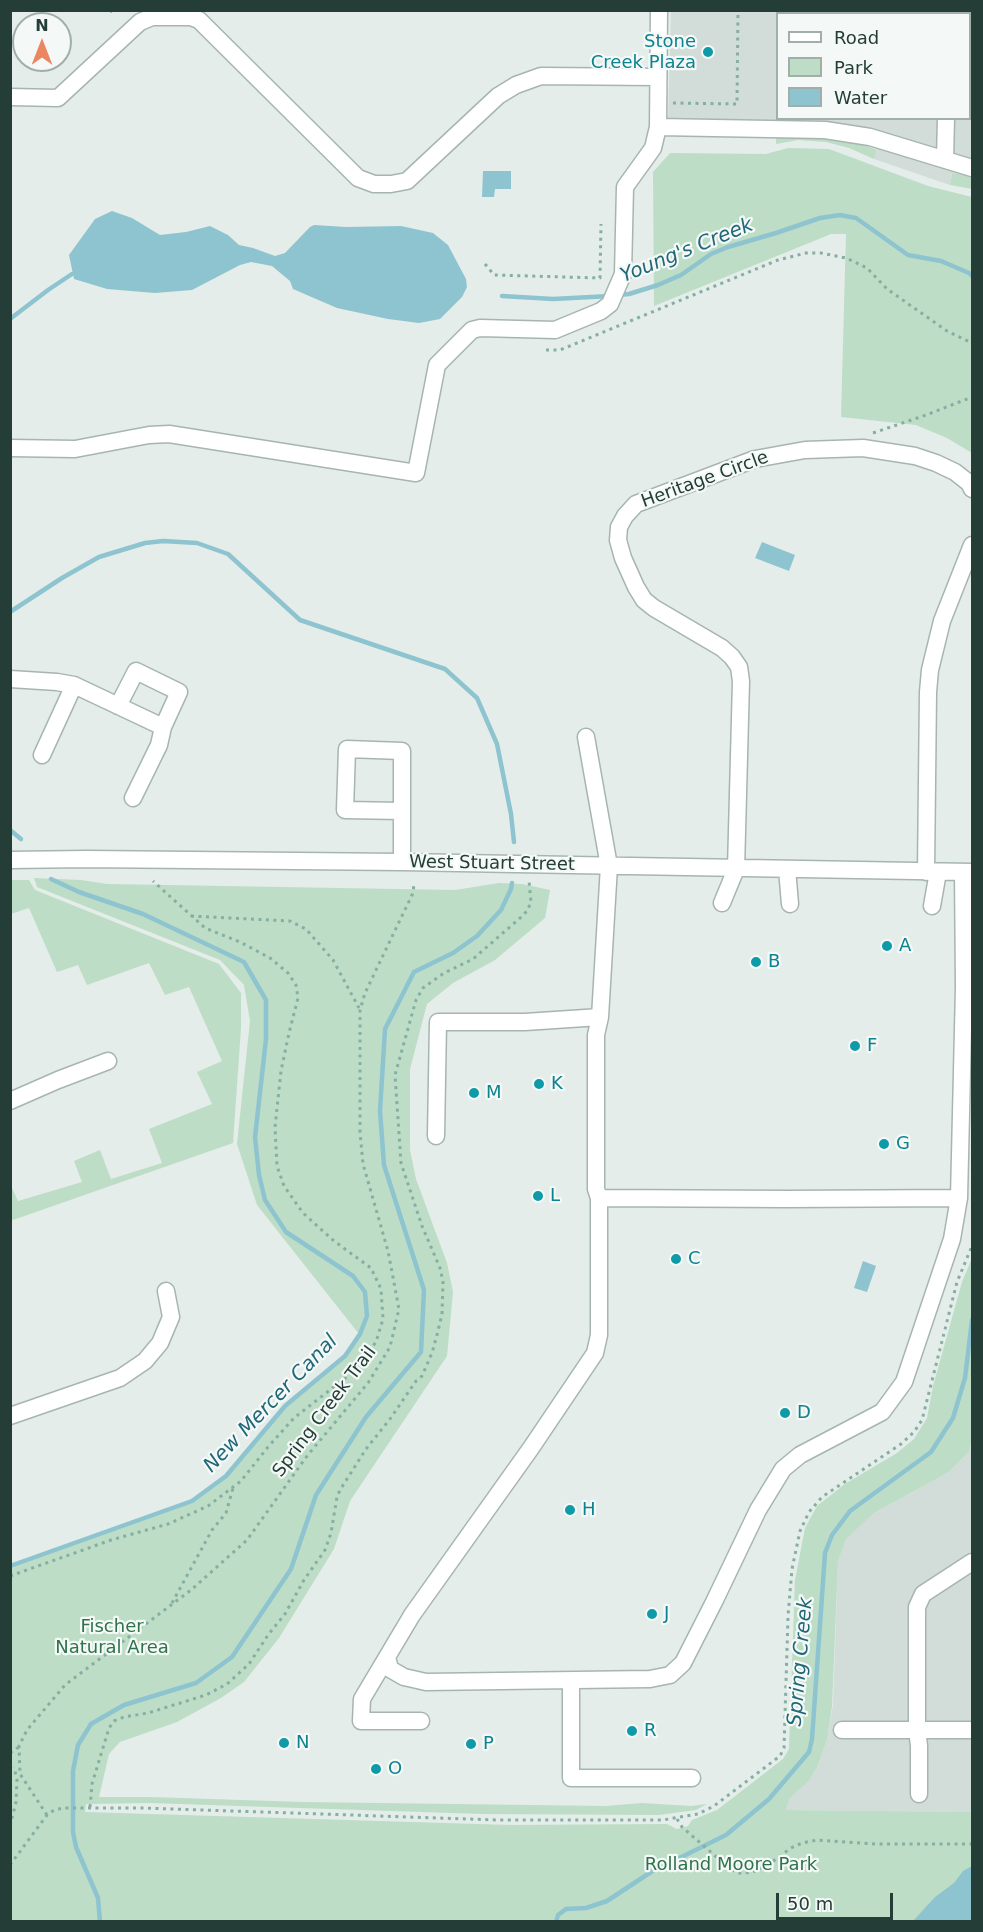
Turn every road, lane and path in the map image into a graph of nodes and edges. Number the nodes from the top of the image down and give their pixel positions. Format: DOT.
graph roads {
  1 [pos="110,10"];
  2 [pos="659,10"];
  3 [pos="738,10"];
  4 [pos="114,15"];
  5 [pos="657,77"];
  6 [pos="10,98"];
  7 [pos="671,103"];
  8 [pos="946,120"];
  9 [pos="658,127"];
  10 [pos="945,160"];
  11 [pos="972,168"];
  12 [pos="601,224"];
  13 [pos="485,264"];
  14 [pos="972,343"];
  15 [pos="546,350"];
  16 [pos="972,397"];
  17 [pos="866,438"];
  18 [pos="10,448"];
  19 [pos="972,489"];
  20 [pos="972,545"];
  21 [pos="10,679"];
  22 [pos="74,685"];
  23 [pos="118,706"];
  24 [pos="162,727"];
  25 [pos="586,737"];
  26 [pos="42,755"];
  27 [pos="133,798"];
  28 [pos="402,811"];
  29 [pos="10,860"];
  30 [pos="402,862"];
  31 [pos="609,867"];
  32 [pos="736,868"];
  33 [pos="787,869"];
  34 [pos="932,872"];
  35 [pos="968,872"];
  36 [pos="529,881"];
  37 [pos="153,882"];
  38 [pos="414,884"];
  39 [pos="722,903"];
  40 [pos="790,904"];
  41 [pos="932,906"];
  42 [pos="191,916"];
  43 [pos="968,983"];
  44 [pos="360,1010"];
  45 [pos="600,1017"];
  46 [pos="967,1040"];
  47 [pos="108,1061"];
  48 [pos="10,1101"];
  49 [pos="966,1133"];
  50 [pos="436,1136"];
  51 [pos="599,1198"];
  52 [pos="959,1198"];
  53 [pos="166,1291"];
  54 [pos="10,1416"];
  55 [pos="233,1487"];
  56 [pos="972,1562"];
  57 [pos="10,1576"];
  58 [pos="171,1605"];
  59 [pos="387,1658"];
  60 [pos="571,1681"];
  61 [pos="421,1721"];
  62 [pos="917,1729"];
  63 [pos="842,1730"];
  64 [pos="972,1730"];
  65 [pos="19,1746"];
  66 [pos="10,1753"];
  67 [pos="12,1767"];
  68 [pos="20,1774"];
  69 [pos="692,1778"];
  70 [pos="919,1794"];
  71 [pos="47,1815"];
  72 [pos="677,1819"];
  73 [pos="10,1826"];
  74 [pos="972,1844"];
  75 [pos="10,1865"];
  1 -- 4 [label="path"];
  2 -- 5 [label="street"];
  3 -- 7 [label="path"];
  5 -- 6 [label="street"];
  5 -- 9 [label="street"];
  8 -- 10 [label="street"];
  9 -- 10 [label="street"];
  9 -- 18 [label="street"];
  10 -- 11 [label="street"];
  12 -- 13 [label="path"];
  14 -- 15 [label="path"];
  16 -- 17 [label="path"];
  19 -- 32 [label="street, Heritage Circle"];
  20 -- 34 [label="street"];
  21 -- 22 [label="street"];
  22 -- 23 [label="street"];
  22 -- 26 [label="street"];
  23 -- 24 [label="street"];
  23 -- 24 [label="street"];
  24 -- 27 [label="street"];
  25 -- 31 [label="street"];
  28 -- 28 [label="street"];
  28 -- 30 [label="street"];
  29 -- 30 [label="street, West Stuart Street"];
  30 -- 31 [label="street, West Stuart Street"];
  31 -- 32 [label="street, West Stuart Street"];
  31 -- 45 [label="street"];
  32 -- 33 [label="street, West Stuart Street"];
  32 -- 39 [label="street"];
  33 -- 34 [label="street, West Stuart Street"];
  33 -- 40 [label="street"];
  34 -- 35 [label="street, West Stuart Street"];
  34 -- 41 [label="street"];
  35 -- 43 [label="street"];
  36 -- 71 [label="path"];
  37 -- 42 [label="path"];
  38 -- 44 [label="path, Spring Creek Trail"];
  42 -- 44 [label="path"];
  42 -- 55 [label="path"];
  43 -- 46 [label="street"];
  44 -- 58 [label="path, Spring Creek Trail"];
  45 -- 50 [label="street"];
  45 -- 51 [label="street"];
  46 -- 49 [label="street"];
  47 -- 48 [label="street"];
  49 -- 52 [label="street"];
  51 -- 52 [label="street"];
  51 -- 59 [label="street"];
  52 -- 60 [label="street"];
  53 -- 54 [label="street"];
  55 -- 57 [label="path"];
  55 -- 58 [label="path"];
  56 -- 62 [label="street"];
  58 -- 65 [label="path, Spring Creek Trail"];
  59 -- 60 [label="street"];
  59 -- 61 [label="street"];
  60 -- 69 [label="street"];
  62 -- 63 [label="street"];
  62 -- 64 [label="street"];
  62 -- 70 [label="street"];
  65 -- 66 [label="path"];
  65 -- 68 [label="path"];
  67 -- 68 [label="path"];
  67 -- 73 [label="path"];
  68 -- 71 [label="path"];
  71 -- 75 [label="path"];
  72 -- 74 [label="path"];
}
